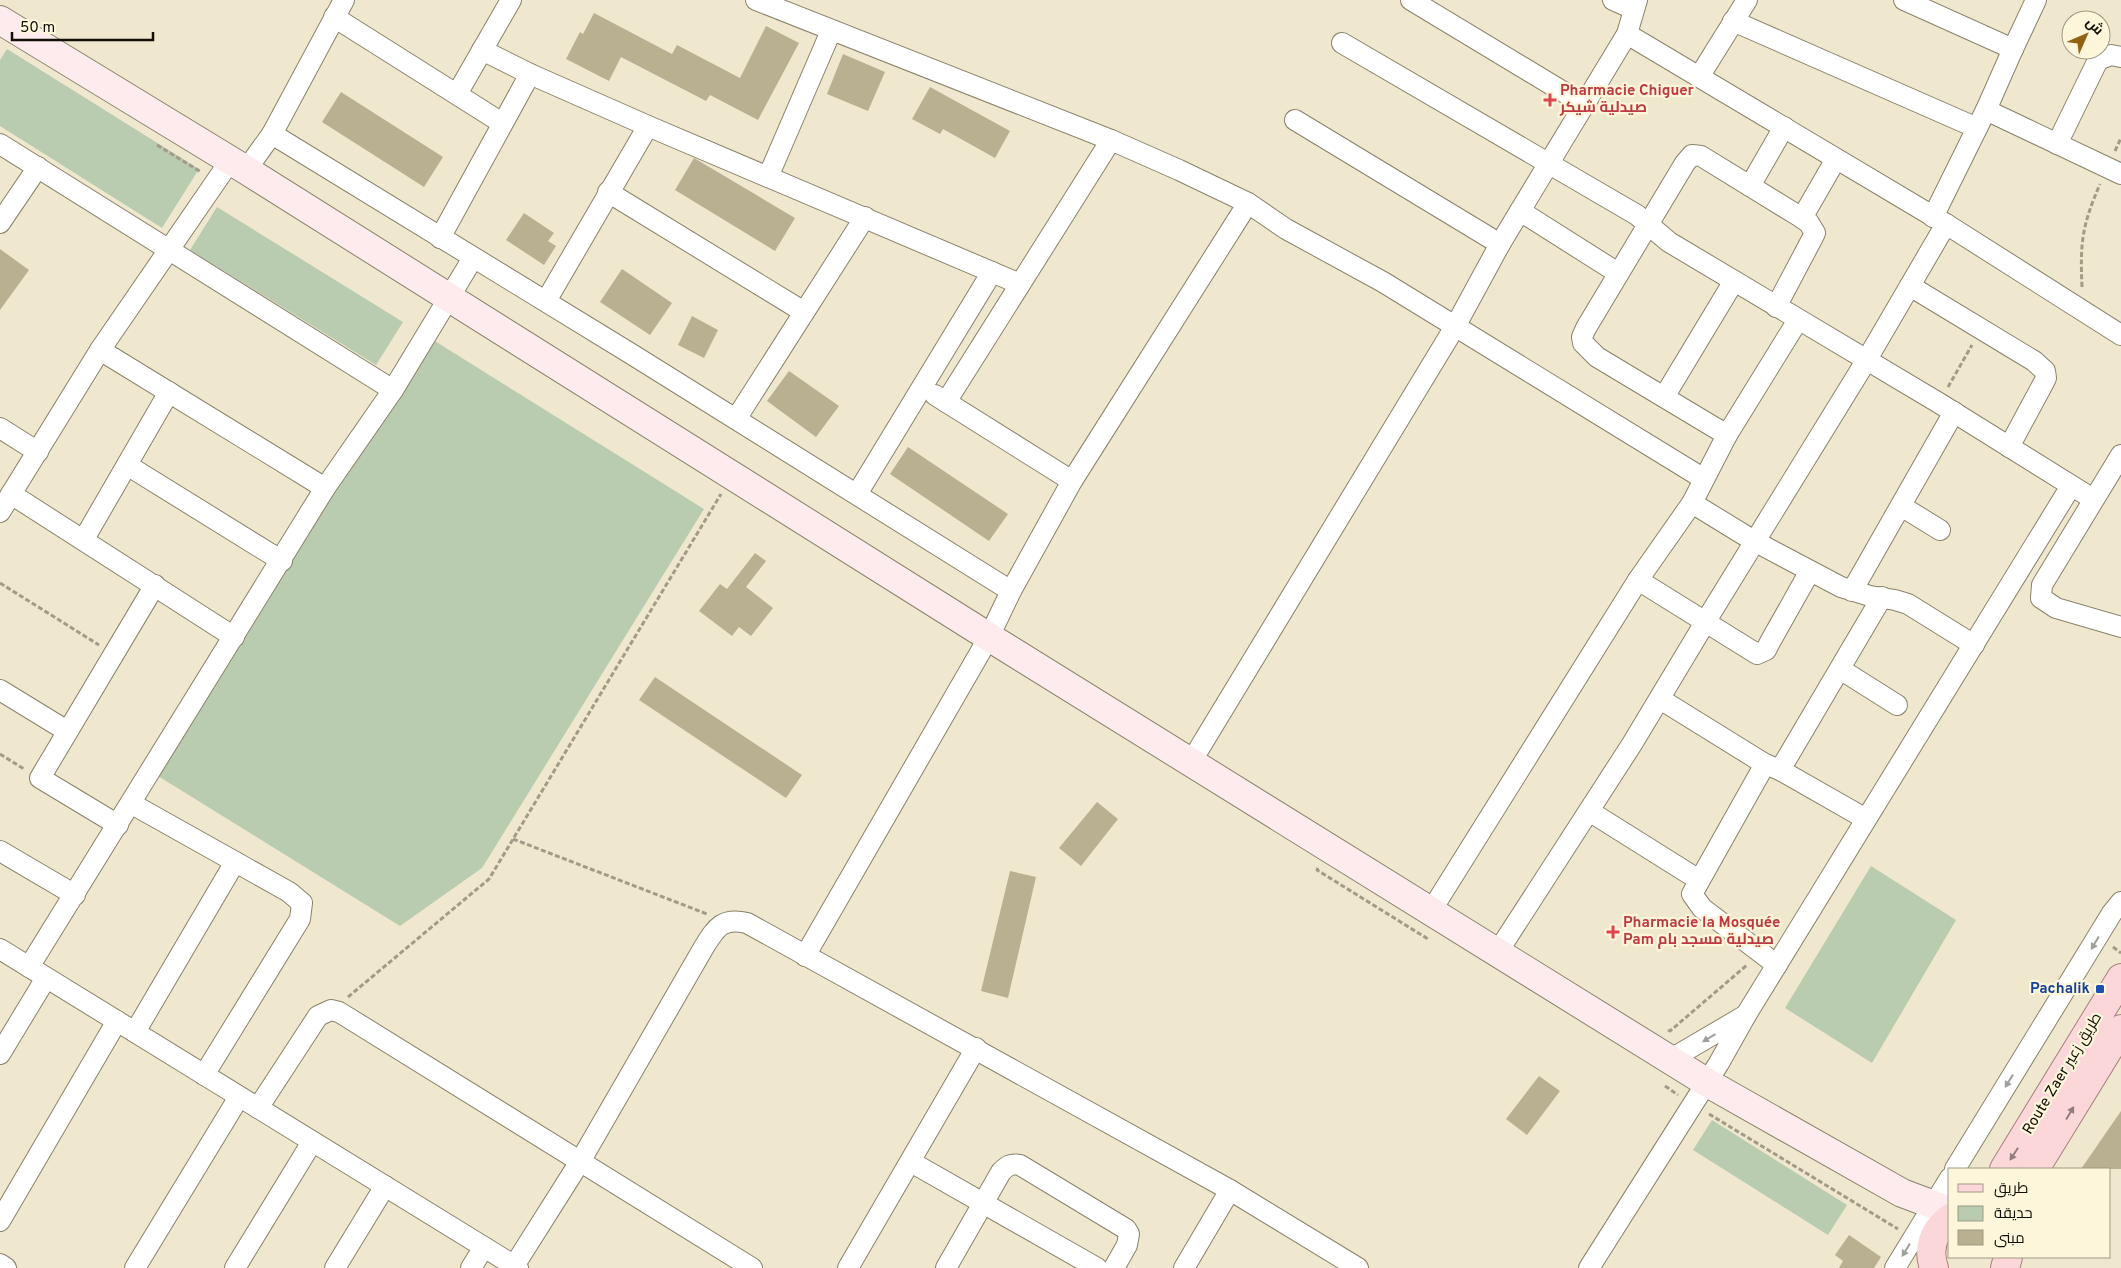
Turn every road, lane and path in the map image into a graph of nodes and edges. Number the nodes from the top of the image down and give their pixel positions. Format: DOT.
graph roads {
  1 [pos="511,0"];
  2 [pos="756,0"];
  3 [pos="1411,0"];
  4 [pos="1613,0"];
  5 [pos="1747,0"];
  6 [pos="1904,0"];
  7 [pos="2036,0"];
  8 [pos="1635,5"];
  9 [pos="339,8"];
  10 [pos="0,20"];
  11 [pos="1734,21"];
  12 [pos="831,31"];
  13 [pos="1627,34"];
  14 [pos="1342,43"];
  15 [pos="2013,49"];
  16 [pos="482,50"];
  17 [pos="2121,58"];
  18 [pos="530,74"];
  19 [pos="1699,77"];
  20 [pos="457,94"];
  21 [pos="1585,105"];
  22 [pos="1982,119"];
  23 [pos="1296,120"];
  24 [pos="502,123"];
  25 [pos="648,126"];
  26 [pos="1784,127"];
  27 [pos="272,134"];
  28 [pos="2121,138"];
  29 [pos="1112,140"];
  30 [pos="152,142"];
  31 [pos="0,144"];
  32 [pos="2057,144"];
  33 [pos="1836,159"];
  34 [pos="1550,163"];
  35 [pos="238,166"];
  36 [pos="38,167"];
  37 [pos="2114,170"];
  38 [pos="202,174"];
  39 [pos="768,176"];
  40 [pos="1750,186"];
  41 [pos="608,192"];
  42 [pos="1248,203"];
  43 [pos="1520,211"];
  44 [pos="865,217"];
  45 [pos="1802,218"];
  46 [pos="1940,221"];
  47 [pos="0,223"];
  48 [pos="1649,223"];
  49 [pos="440,238"];
  50 [pos="1500,244"];
  51 [pos="171,250"];
  52 [pos="473,258"];
  53 [pos="992,272"];
  54 [pos="1618,272"];
  55 [pos="1734,281"];
  56 [pos="1020,284"];
  57 [pos="1910,286"];
  58 [pos="448,299"];
  59 [pos="546,301"];
  60 [pos="1776,307"];
  61 [pos="804,312"];
  62 [pos="2083,312"];
  63 [pos="1798,320"];
  64 [pos="1456,326"];
  65 [pos="1981,329"];
  66 [pos="2121,335"];
  67 [pos="100,350"];
  68 [pos="1866,361"];
  69 [pos="922,387"];
  70 [pos="393,390"];
  71 [pos="169,392"];
  72 [pos="1664,397"];
  73 [pos="946,402"];
  74 [pos="1946,408"];
  75 [pos="736,419"];
  76 [pos="0,428"];
  77 [pos="1727,435"];
  78 [pos="2009,447"];
  79 [pos="38,452"];
  80 [pos="2121,455"];
  81 [pos="127,465"];
  82 [pos="732,476"];
  83 [pos="1704,479"];
  84 [pos="1072,480"];
  85 [pos="2071,486"];
  86 [pos="325,488"];
  87 [pos="11,494"];
  88 [pos="857,494"];
  89 [pos="2093,499"];
  90 [pos="1692,503"];
  91 [pos="1900,506"];
  92 [pos="0,512"];
  93 [pos="1940,530"];
  94 [pos="84,539"];
  95 [pos="1754,541"];
  96 [pos="282,561"];
  97 [pos="1810,571"];
  98 [pos="1638,580"];
  99 [pos="0,583"];
  100 [pos="155,585"];
  101 [pos="1011,590"];
  102 [pos="1852,591"];
  103 [pos="1882,597"];
  104 [pos="1705,622"];
  105 [pos="2121,627"];
  106 [pos="234,637"];
  107 [pos="989,637"];
  108 [pos="1974,644"];
  109 [pos="113,654"];
  110 [pos="1840,669"];
  111 [pos="0,690"];
  112 [pos="1660,699"];
  113 [pos="1897,704"];
  114 [pos="67,731"];
  115 [pos="0,754"];
  116 [pos="1191,762"];
  117 [pos="1773,767"];
  118 [pos="40,778"];
  119 [pos="132,804"];
  120 [pos="1589,811"];
  121 [pos="1866,820"];
  122 [pos="118,825"];
  123 [pos="513,840"];
  124 [pos="0,851"];
  125 [pos="235,862"];
  126 [pos="1699,880"];
  127 [pos="75,896"];
  128 [pos="2121,902"];
  129 [pos="1431,911"];
  130 [pos="726,922"];
  131 [pos="0,949"];
  132 [pos="1497,953"];
  133 [pos="1760,953"];
  134 [pos="805,956"];
  135 [pos="1777,965"];
  136 [pos="29,967"];
  137 [pos="46,978"];
  138 [pos="2121,978"];
  139 [pos="331,1010"];
  140 [pos="1746,1016"];
  141 [pos="117,1021"];
  142 [pos="1661,1026"];
  143 [pos="2121,1028"];
  144 [pos="135,1032"];
  145 [pos="976,1048"];
  146 [pos="0,1054"];
  147 [pos="1672,1059"];
  148 [pos="204,1075"];
  149 [pos="1706,1082"];
  150 [pos="239,1097"];
  151 [pos="258,1108"];
  152 [pos="1710,1114"];
  153 [pos="312,1142"];
  154 [pos="581,1160"];
  155 [pos="911,1162"];
  156 [pos="1956,1168"];
  157 [pos="2005,1168"];
  158 [pos="2036,1168"];
  159 [pos="1948,1185"];
  160 [pos="384,1186"];
  161 [pos="1230,1190"];
  162 [pos="983,1203"];
  163 [pos="0,1221"];
  164 [pos="1933,1236"];
  165 [pos="484,1247"];
  166 [pos="0,1264"];
  167 [pos="516,1267"];
  168 [pos="6,1268"];
  169 [pos="135,1268"];
  170 [pos="235,1268"];
  171 [pos="336,1268"];
  172 [pos="471,1268"];
  173 [pos="752,1268"];
  174 [pos="848,1268"];
  175 [pos="946,1268"];
  176 [pos="1096,1268"];
  177 [pos="1114,1268"];
  178 [pos="1184,1268"];
  179 [pos="1358,1268"];
  180 [pos="1588,1268"];
  181 [pos="1895,1268"];
  1 -- 16 [label="street"];
  2 -- 12 [label="street"];
  3 -- 21 [label="street"];
  4 -- 8 [label="street"];
  5 -- 11 [label="street"];
  6 -- 15 [label="street"];
  7 -- 15 [label="street"];
  8 -- 13 [label="street"];
  9 -- 20 [label="street"];
  9 -- 27 [label="street"];
  10 -- 35 [label="main road"];
  11 -- 19 [label="street"];
  11 -- 22 [label="street"];
  12 -- 29 [label="street"];
  12 -- 39 [label="street"];
  13 -- 19 [label="street"];
  13 -- 21 [label="street"];
  14 -- 34 [label="street"];
  15 -- 22 [label="street"];
  16 -- 18 [label="street"];
  16 -- 20 [label="street"];
  17 -- 32 [label="street"];
  18 -- 24 [label="street"];
  18 -- 25 [label="street"];
  19 -- 26 [label="street"];
  20 -- 24 [label="street"];
  21 -- 34 [label="street"];
  22 -- 32 [label="street"];
  22 -- 46 [label="street"];
  23 -- 50 [label="street"];
  24 -- 49 [label="street"];
  25 -- 39 [label="street"];
  25 -- 41 [label="street"];
  26 -- 33 [label="street"];
  26 -- 40 [label="street"];
  27 -- 35 [label="street"];
  27 -- 49 [label="street"];
  28 -- 37 [label="path"];
  29 -- 42 [label="street"];
  29 -- 56 [label="street"];
  30 -- 38 [label="path"];
  31 -- 36 [label="street"];
  32 -- 37 [label="street"];
  33 -- 45 [label="street"];
  33 -- 46 [label="street"];
  34 -- 43 [label="street"];
  34 -- 48 [label="street"];
  35 -- 51 [label="street"];
  35 -- 58 [label="main road"];
  36 -- 47 [label="street"];
  36 -- 51 [label="street"];
  37 -- 62 [label="path"];
  39 -- 44 [label="street"];
  40 -- 45 [label="street"];
  40 -- 48 [label="street"];
  41 -- 59 [label="street"];
  41 -- 61 [label="street"];
  42 -- 64 [label="street"];
  42 -- 84 [label="street"];
  43 -- 50 [label="street"];
  43 -- 54 [label="street"];
  44 -- 53 [label="street"];
  44 -- 61 [label="street"];
  45 -- 60 [label="street"];
  46 -- 57 [label="street"];
  46 -- 62 [label="street"];
  48 -- 54 [label="street"];
  48 -- 55 [label="street"];
  49 -- 52 [label="street"];
  50 -- 64 [label="street"];
  51 -- 67 [label="street"];
  51 -- 70 [label="street"];
  52 -- 58 [label="street"];
  52 -- 59 [label="street"];
  53 -- 56 [label="street"];
  53 -- 69 [label="street"];
  54 -- 72 [label="street"];
  55 -- 60 [label="street"];
  55 -- 72 [label="street"];
  56 -- 73 [label="street"];
  57 -- 65 [label="street"];
  57 -- 68 [label="street"];
  58 -- 70 [label="street"];
  58 -- 82 [label="main road"];
  59 -- 75 [label="street"];
  60 -- 63 [label="street"];
  61 -- 75 [label="street"];
  62 -- 66 [label="street"];
  63 -- 68 [label="street"];
  63 -- 77 [label="street"];
  64 -- 83 [label="street"];
  64 -- 116 [label="street"];
  65 -- 74 [label="path"];
  65 -- 78 [label="street"];
  67 -- 71 [label="street"];
  67 -- 79 [label="street"];
  68 -- 74 [label="street"];
  68 -- 95 [label="street"];
  69 -- 73 [label="street"];
  69 -- 88 [label="street"];
  70 -- 86 [label="street"];
  71 -- 81 [label="street"];
  71 -- 86 [label="street"];
  72 -- 77 [label="street"];
  73 -- 84 [label="street"];
  74 -- 78 [label="street"];
  74 -- 91 [label="street"];
  75 -- 88 [label="street"];
  76 -- 79 [label="street"];
  77 -- 83 [label="street"];
  78 -- 85 [label="street"];
  79 -- 87 [label="street"];
  80 -- 89 [label="street"];
  81 -- 94 [label="street"];
  81 -- 96 [label="street"];
  82 -- 107 [label="main road"];
  82 -- 123 [label="path"];
  83 -- 90 [label="street"];
  84 -- 101 [label="street"];
  85 -- 89 [label="street"];
  85 -- 108 [label="street"];
  86 -- 96 [label="street"];
  87 -- 92 [label="street"];
  87 -- 94 [label="street"];
  88 -- 101 [label="street"];
  89 -- 105 [label="street"];
  90 -- 95 [label="street"];
  90 -- 98 [label="street"];
  91 -- 93 [label="street"];
  91 -- 102 [label="street"];
  94 -- 100 [label="street"];
  95 -- 97 [label="street"];
  95 -- 104 [label="street"];
  96 -- 106 [label="street"];
  97 -- 102 [label="street"];
  97 -- 104 [label="street"];
  98 -- 104 [label="street"];
  98 -- 129 [label="street"];
  99 -- 109 [label="path"];
  100 -- 106 [label="street"];
  100 -- 109 [label="street"];
  101 -- 107 [label="street"];
  102 -- 103 [label="street"];
  103 -- 108 [label="street"];
  103 -- 110 [label="street"];
  104 -- 112 [label="street"];
  106 -- 119 [label="street"];
  107 -- 116 [label="main road"];
  107 -- 134 [label="street"];
  108 -- 121 [label="street"];
  109 -- 114 [label="street"];
  110 -- 113 [label="street"];
  110 -- 117 [label="street"];
  111 -- 114 [label="street"];
  112 -- 117 [label="street"];
  112 -- 120 [label="street"];
  114 -- 118 [label="street"];
  115 -- 118 [label="path"];
  116 -- 129 [label="main road"];
  117 -- 121 [label="street"];
  117 -- 126 [label="street"];
  118 -- 122 [label="street"];
  119 -- 122 [label="street"];
  119 -- 125 [label="street"];
  120 -- 126 [label="street"];
  120 -- 132 [label="street"];
  121 -- 135 [label="street"];
  122 -- 127 [label="street"];
  123 -- 130 [label="path"];
  123 -- 139 [label="path"];
  124 -- 127 [label="street"];
  125 -- 144 [label="street"];
  125 -- 148 [label="street"];
  126 -- 133 [label="street"];
  127 -- 136 [label="street"];
  128 -- 156 [label="street, one-way"];
  129 -- 132 [label="main road"];
  130 -- 134 [label="street"];
  130 -- 154 [label="street"];
  131 -- 136 [label="street"];
  132 -- 147 [label="main road"];
  133 -- 135 [label="street"];
  133 -- 142 [label="path"];
  134 -- 145 [label="street"];
  135 -- 140 [label="street"];
  136 -- 137 [label="street"];
  137 -- 141 [label="street"];
  137 -- 146 [label="street"];
  138 -- 157 [label="main road, Route Zaer طريق زعير, one-way"];
  139 -- 151 [label="street"];
  139 -- 154 [label="street"];
  140 -- 147 [label="street, one-way"];
  140 -- 149 [label="street"];
  141 -- 144 [label="street"];
  141 -- 163 [label="street"];
  158 -- 143 [label="main road, Route Zaer طريق زعير, one-way"];
  144 -- 148 [label="street"];
  145 -- 155 [label="street"];
  145 -- 161 [label="street"];
  147 -- 149 [label="main road"];
  148 -- 150 [label="street"];
  149 -- 164 [label="main road"];
  149 -- 180 [label="street"];
  150 -- 151 [label="street"];
  150 -- 169 [label="street"];
  151 -- 153 [label="street"];
  152 -- 164 [label="path"];
  153 -- 160 [label="street"];
  153 -- 170 [label="street"];
  154 -- 167 [label="street"];
  154 -- 173 [label="street"];
  155 -- 162 [label="street"];
  155 -- 174 [label="street"];
  159 -- 164 [label="street"];
  160 -- 165 [label="street"];
  160 -- 171 [label="street"];
  161 -- 178 [label="street"];
  161 -- 179 [label="street"];
  162 -- 175 [label="street"];
  162 -- 176 [label="street"];
  162 -- 177 [label="street"];
  164 -- 181 [label="street, one-way"];
  165 -- 167 [label="street"];
  165 -- 172 [label="street"];
  166 -- 168 [label="street"];
}
